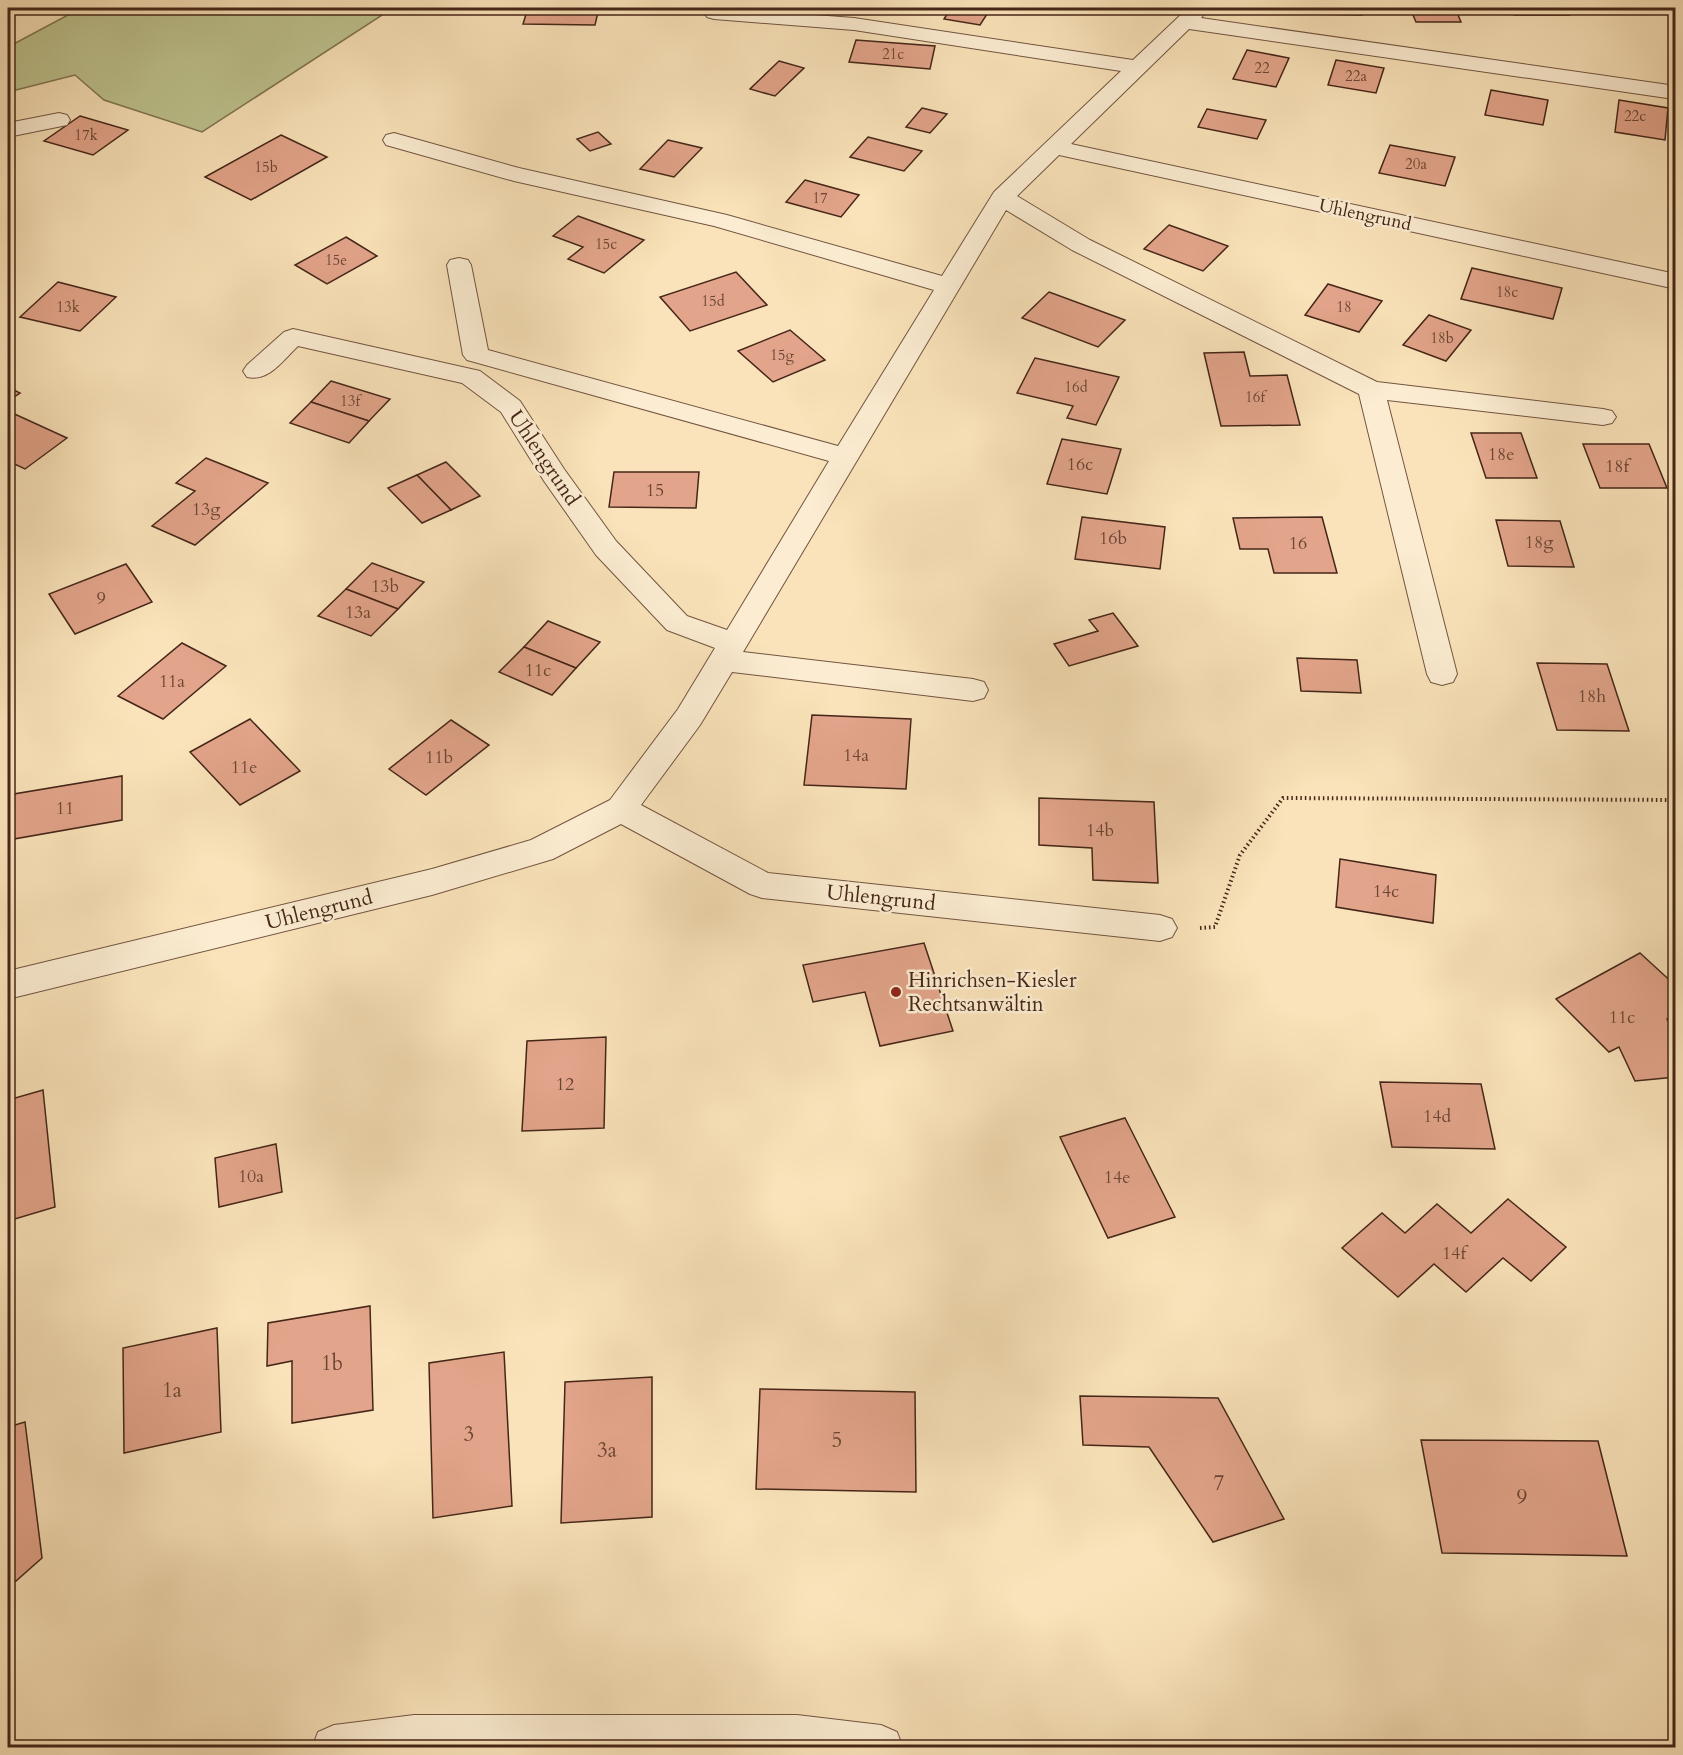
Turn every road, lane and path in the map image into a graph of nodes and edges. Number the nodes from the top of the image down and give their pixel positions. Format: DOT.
graph roads {
  1 [pos="714,13"];
  2 [pos="1192,15"];
  3 [pos="1137,67"];
  4 [pos="1674,92"];
  5 [pos="59,120"];
  6 [pos="8,130"];
  7 [pos="394,140"];
  8 [pos="1047,153"];
  9 [pos="1002,197"];
  10 [pos="459,265"];
  11 [pos="1514,268"];
  12 [pos="1676,282"];
  13 [pos="948,286"];
  14 [pos="256,371"];
  15 [pos="1371,390"];
  16 [pos="1603,417"];
  17 [pos="845,457"];
  18 [pos="728,652"];
  19 [pos="1442,674"];
  20 [pos="973,690"];
  21 [pos="1676,800"];
  22 [pos="621,809"];
  23 [pos="1160,928"];
  24 [pos="8,985"];
  25 [pos="413,1743"];
  26 [pos="334,1748"];
  27 [pos="881,1748"];
  1 -- 3 [label="street"];
  2 -- 3 [label="street, Uhlengrund"];
  2 -- 4 [label="street, Uhlengrund"];
  3 -- 8 [label="street, Uhlengrund"];
  5 -- 6 [label="street"];
  7 -- 13 [label="street"];
  8 -- 9 [label="street, Uhlengrund"];
  8 -- 11 [label="street, Uhlengrund"];
  8 -- 12 [label="street, Uhlengrund"];
  9 -- 13 [label="street, Uhlengrund"];
  9 -- 15 [label="street"];
  10 -- 17 [label="street"];
  13 -- 17 [label="street, Uhlengrund"];
  14 -- 18 [label="street, Uhlengrund"];
  15 -- 16 [label="street"];
  15 -- 19 [label="street"];
  17 -- 18 [label="street, Uhlengrund"];
  18 -- 20 [label="street"];
  18 -- 22 [label="street, Uhlengrund"];
  21 -- 23 [label="path"];
  22 -- 23 [label="street, Uhlengrund"];
  22 -- 24 [label="street, Uhlengrund"];
  25 -- 26 [label="street"];
  25 -- 27 [label="street"];
}
